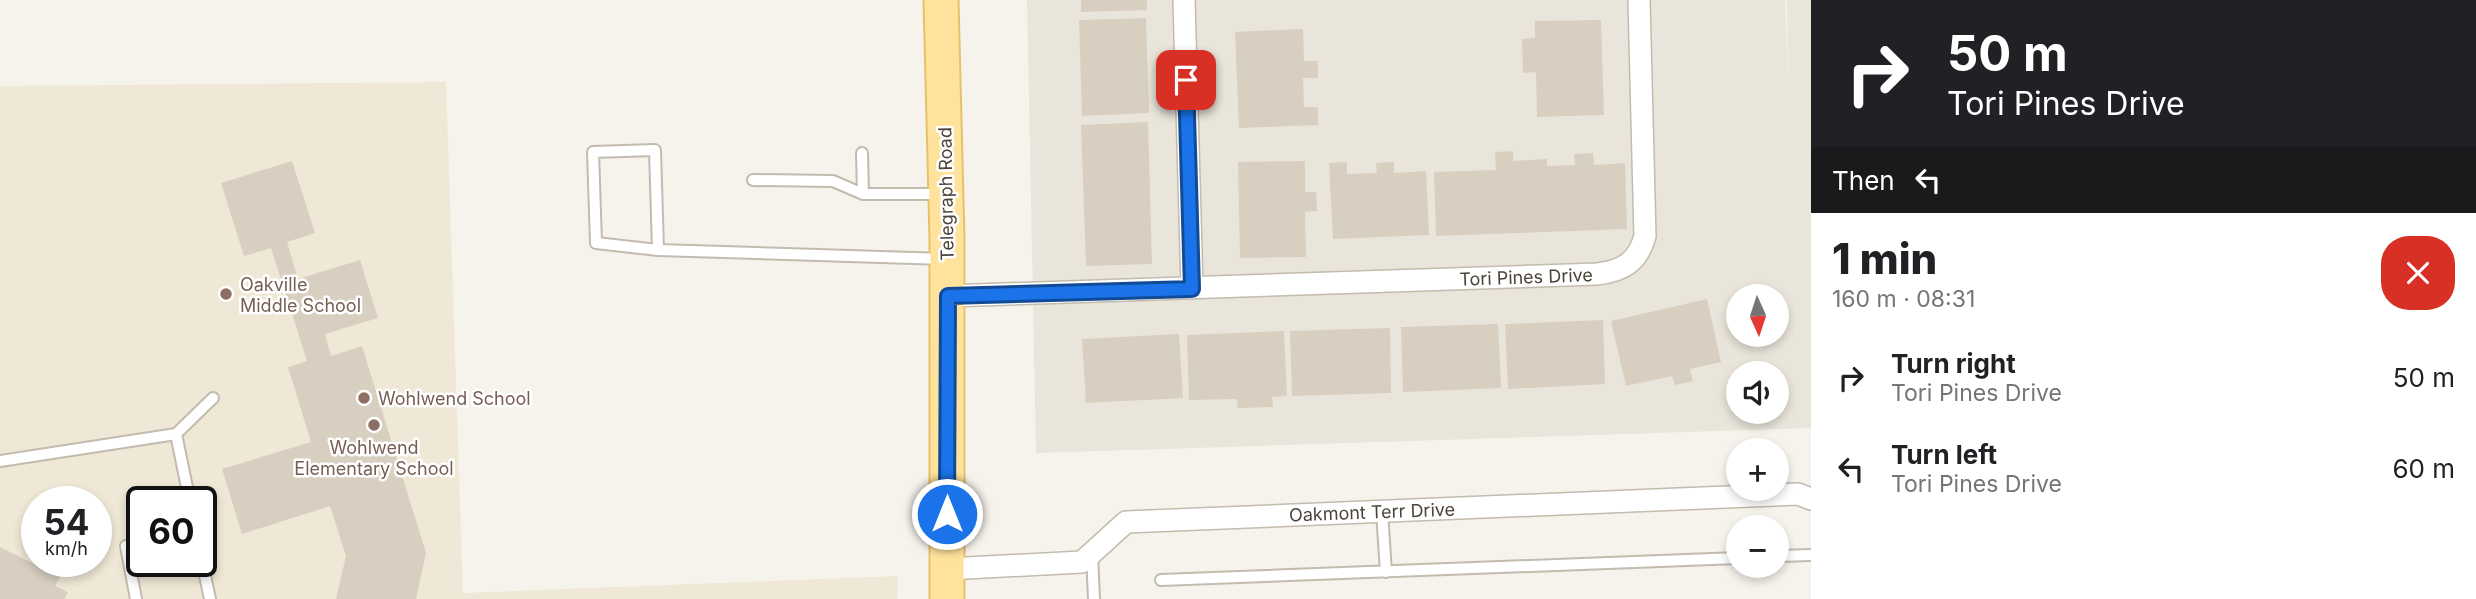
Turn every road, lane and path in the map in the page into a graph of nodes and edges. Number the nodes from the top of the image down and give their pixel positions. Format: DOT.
graph roads {
  1 [pos="940,0"];
  2 [pos="1184,0"];
  3 [pos="1639,0"];
  4 [pos="862,153"];
  5 [pos="753,180"];
  6 [pos="863,194"];
  7 [pos="946,194"];
  8 [pos="658,250"];
  9 [pos="947,259"];
  10 [pos="1192,289"];
  11 [pos="948,296"];
  12 [pos="213,398"];
  13 [pos="176,434"];
  14 [pos="0,461"];
  15 [pos="187,486"];
  16 [pos="1811,499"];
  17 [pos="1382,512"];
  18 [pos="1092,552"];
  19 [pos="1811,555"];
  20 [pos="1789,556"];
  21 [pos="1726,558"];
  22 [pos="1386,572"];
  23 [pos="132,577"];
  24 [pos="205,577"];
  25 [pos="1161,580"];
  26 [pos="947,584"];
  27 [pos="136,599"];
  28 [pos="210,599"];
  29 [pos="1094,599"];
  1 -- 7 [label="main road, Telegraph Road"];
  2 -- 10 [label="street"];
  3 -- 10 [label="street, Tori Pines Drive"];
  4 -- 6 [label="lane"];
  5 -- 6 [label="lane"];
  6 -- 7 [label="lane"];
  7 -- 9 [label="main road, Telegraph Road"];
  8 -- 8 [label="lane"];
  8 -- 9 [label="lane"];
  9 -- 11 [label="main road, Telegraph Road"];
  10 -- 11 [label="street, Tori Pines Drive"];
  11 -- 26 [label="main road, Telegraph Road"];
  12 -- 13 [label="lane"];
  13 -- 14 [label="lane"];
  13 -- 15 [label="lane"];
  16 -- 17 [label="street, Oakmont Terr Drive"];
  17 -- 18 [label="street, Oakmont Terr Drive"];
  17 -- 22 [label="lane"];
  18 -- 26 [label="street, Oakmont Terr Drive"];
  18 -- 29 [label="lane"];
  19 -- 20 [label="lane"];
  21 -- 22 [label="lane"];
  22 -- 25 [label="lane"];
  23 -- 27 [label="lane"];
  24 -- 28 [label="lane"];
}
